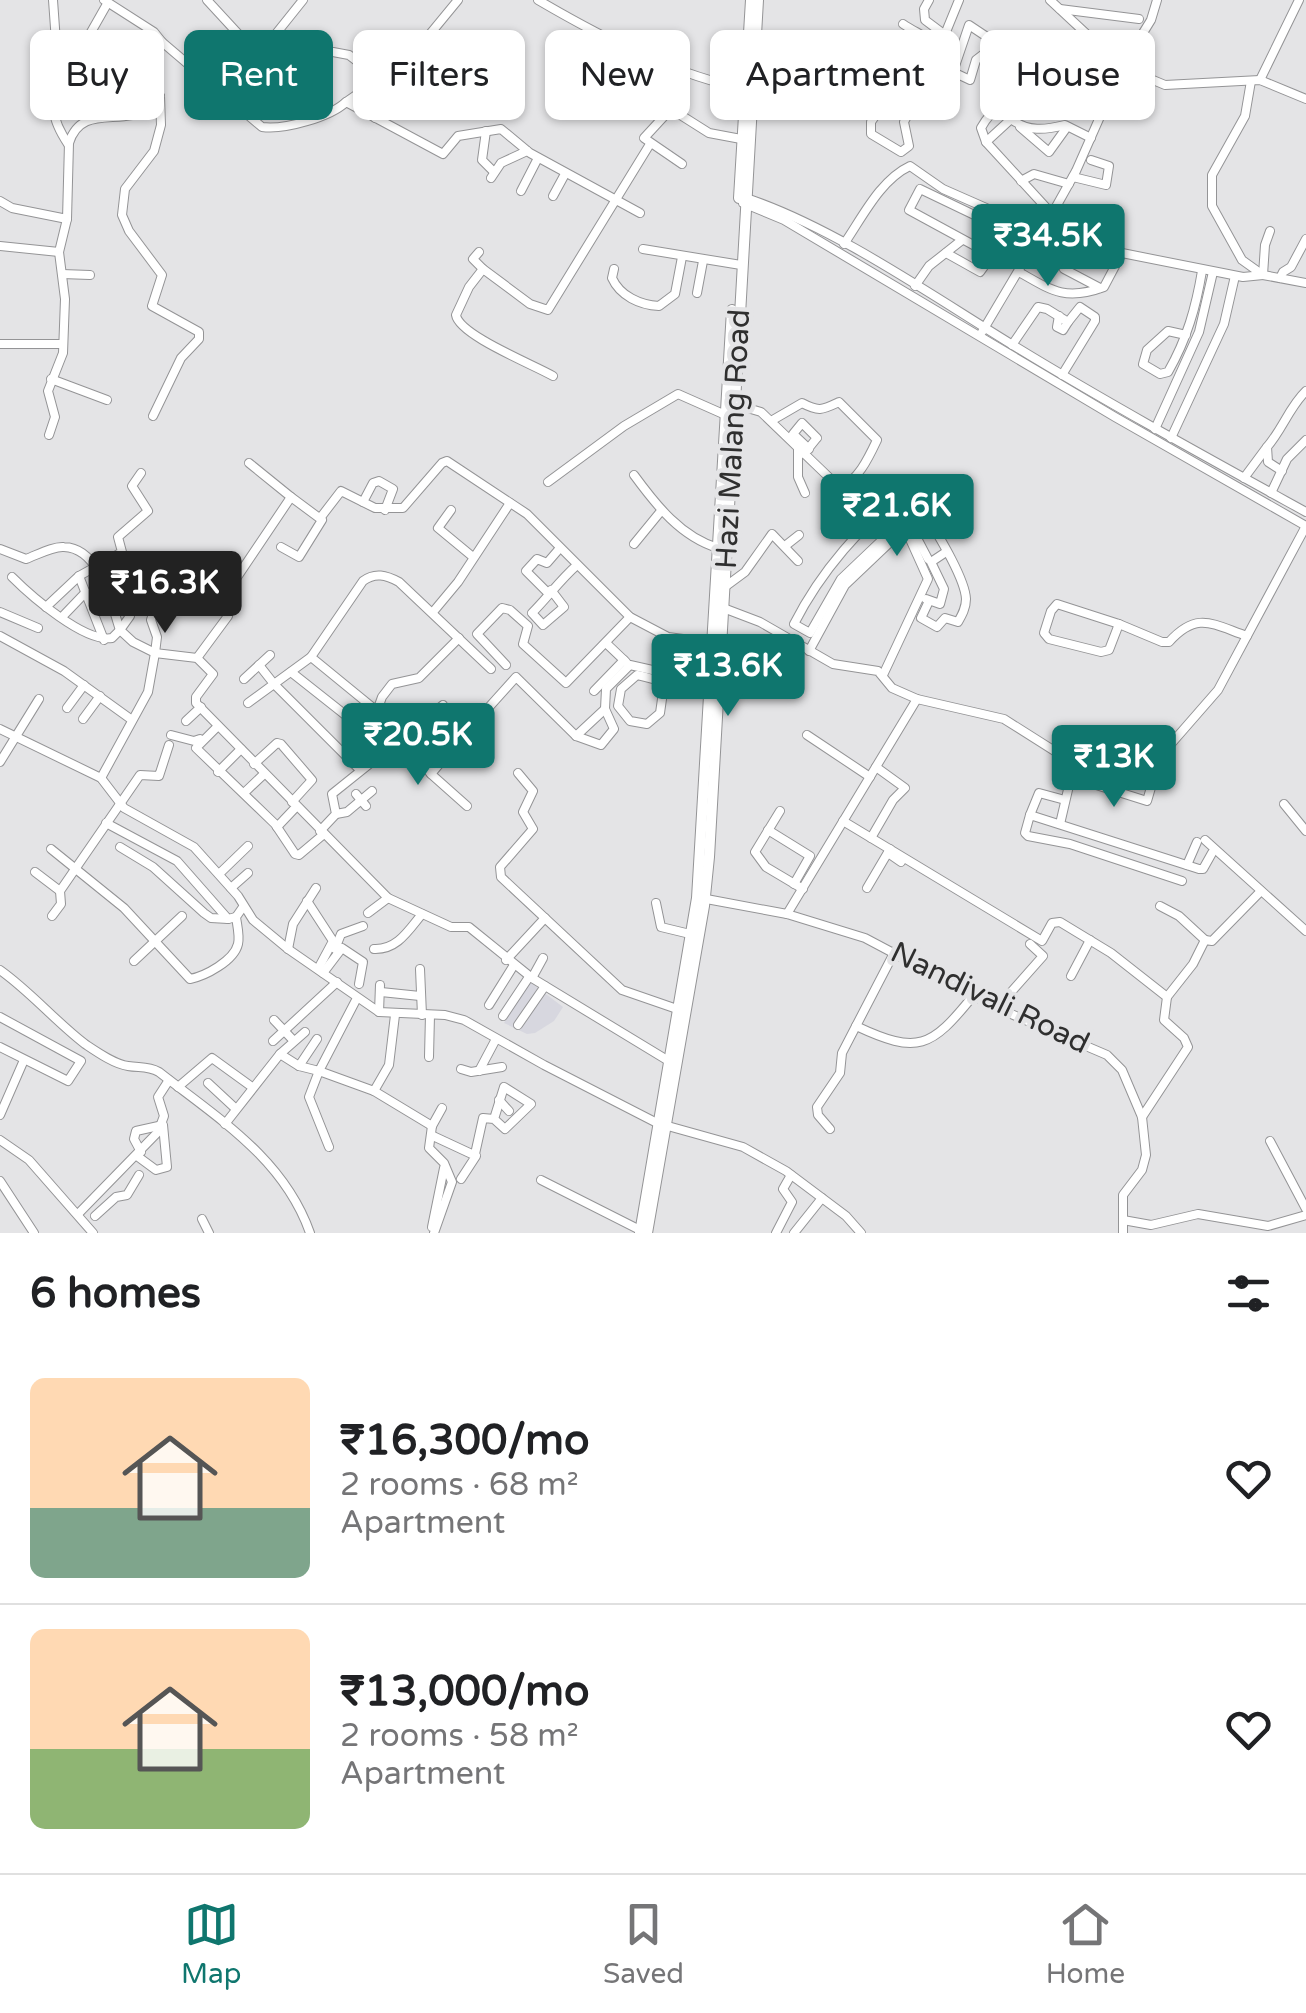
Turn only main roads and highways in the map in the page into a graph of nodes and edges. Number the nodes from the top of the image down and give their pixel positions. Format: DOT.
graph roads {
  1 [pos="755,0"];
  2 [pos="753,30"];
  3 [pos="744,120"];
  4 [pos="746,120"];
  5 [pos="742,200"];
  6 [pos="738,265"];
  7 [pos="730,417"];
  8 [pos="719,606"];
  9 [pos="700,898"];
  10 [pos="672,1063"];
  11 [pos="643,1232"];
  1 -- 2 [label="main road, Hazi Malang Road"];
  3 -- 5 [label="main road, Hazi Malang Road"];
  4 -- 5 [label="main road, Hazi Malang Road"];
  5 -- 6 [label="main road, Hazi Malang Road"];
  6 -- 7 [label="main road, Hazi Malang Road"];
  6 -- 7 [label="main road, Hazi Malang Road"];
  7 -- 8 [label="main road, Hazi Malang Road"];
  7 -- 8 [label="main road, Hazi Malang Road"];
  8 -- 9 [label="main road, Hazi Malang Road"];
  9 -- 10 [label="main road, Hazi Malang Road"];
  9 -- 10 [label="main road, Hazi Malang Road"];
  10 -- 11 [label="main road, Hazi Malang Road"];
}
